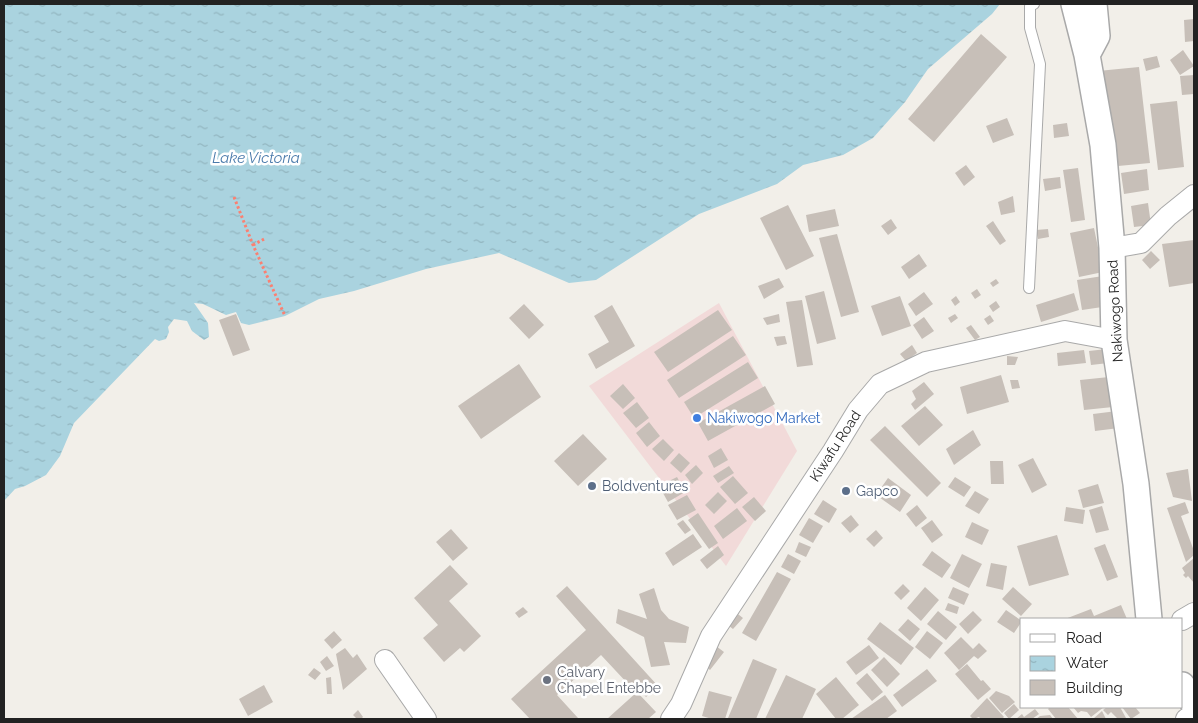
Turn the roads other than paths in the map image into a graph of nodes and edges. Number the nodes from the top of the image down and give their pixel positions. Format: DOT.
graph roads {
  1 [pos="1034,4"];
  2 [pos="1074,4"];
  3 [pos="1094,4"];
  4 [pos="1087,55"];
  5 [pos="1194,195"];
  6 [pos="1112,248"];
  7 [pos="1029,288"];
  8 [pos="1114,340"];
  9 [pos="1194,613"];
  10 [pos="1149,618"];
  11 [pos="1183,619"];
  12 [pos="385,660"];
  13 [pos="1183,687"];
  14 [pos="1194,704"];
  15 [pos="1194,714"];
  16 [pos="426,719"];
  17 [pos="670,719"];
  18 [pos="1186,719"];
  1 -- 7 [label="lane"];
  2 -- 4 [label="street, Nakiwogo Road"];
  3 -- 4 [label="street"];
  4 -- 6 [label="street, Nakiwogo Road"];
  5 -- 6 [label="street"];
  6 -- 8 [label="street, Nakiwogo Road"];
  8 -- 10 [label="street, Nakiwogo Road"];
  8 -- 17 [label="street, Kiwafu Road"];
  9 -- 11 [label="street"];
  12 -- 16 [label="street"];
  13 -- 14 [label="street"];
  15 -- 18 [label="street"];
}
